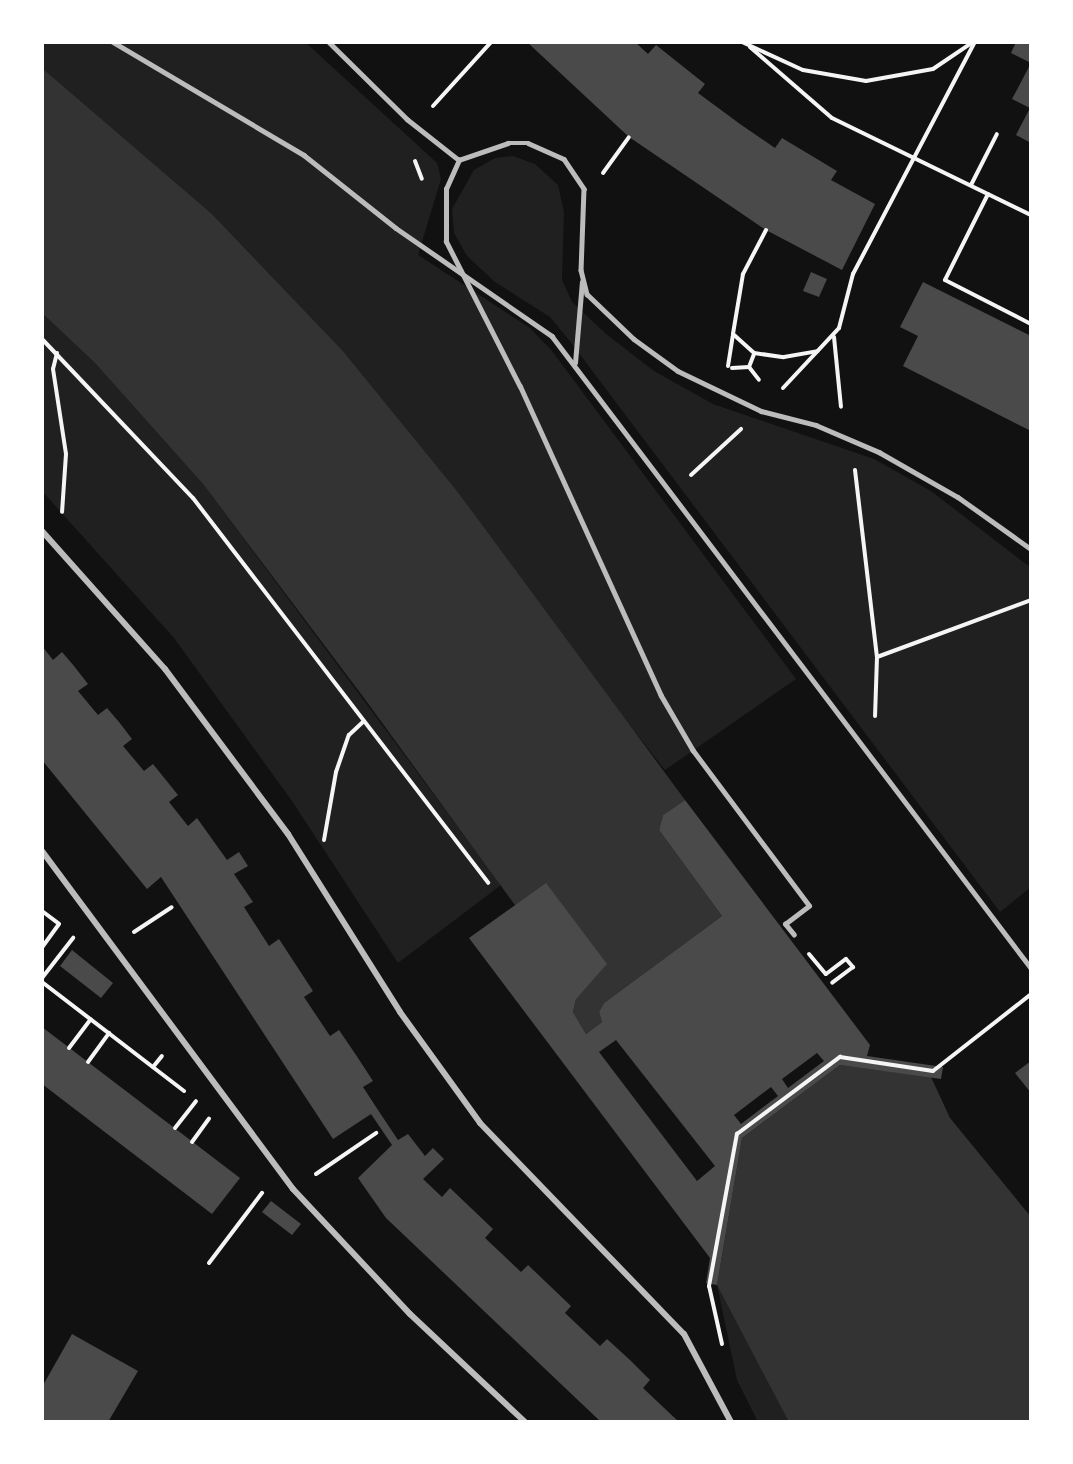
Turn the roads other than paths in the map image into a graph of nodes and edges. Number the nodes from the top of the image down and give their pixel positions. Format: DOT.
graph roads {
  1 [pos="113,42"];
  2 [pos="328,42"];
  3 [pos="459,160"];
  4 [pos="466,277"];
  5 [pos="582,281"];
  6 [pos="575,363"];
  7 [pos="42,531"];
  8 [pos="1031,549"];
  9 [pos="42,851"];
  10 [pos="794,935"];
  11 [pos="1031,968"];
  12 [pos="525,1422"];
  13 [pos="731,1422"];
  1 -- 4 [label="lane"];
  2 -- 3 [label="lane"];
  3 -- 4 [label="lane"];
  3 -- 5 [label="lane"];
  4 -- 6 [label="lane"];
  4 -- 10 [label="lane"];
  5 -- 6 [label="lane"];
  5 -- 8 [label="lane"];
  6 -- 11 [label="lane"];
  7 -- 13 [label="street"];
  9 -- 12 [label="street"];
}
